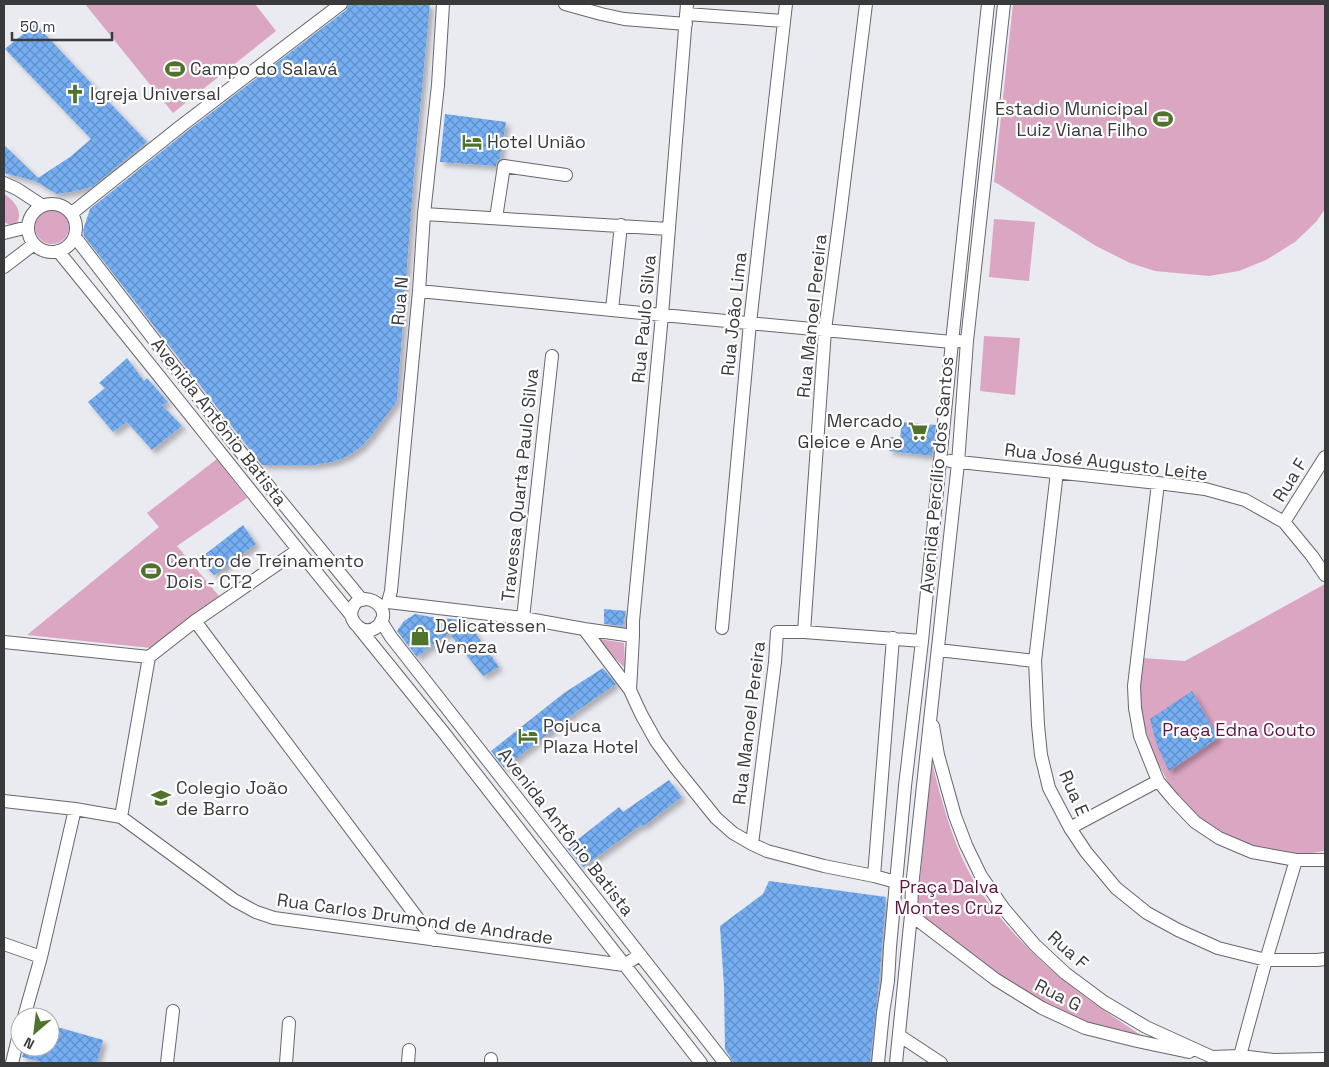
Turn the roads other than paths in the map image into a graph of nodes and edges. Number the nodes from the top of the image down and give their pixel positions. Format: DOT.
graph roads {
  1 [pos="340,4"];
  2 [pos="443,4"];
  3 [pos="565,4"];
  4 [pos="786,4"];
  5 [pos="866,4"];
  6 [pos="988,4"];
  7 [pos="1004,4"];
  8 [pos="686,14"];
  9 [pos="784,21"];
  10 [pos="566,175"];
  11 [pos="4,183"];
  12 [pos="43,206"];
  13 [pos="966,208"];
  14 [pos="981,210"];
  15 [pos="72,214"];
  16 [pos="424,214"];
  17 [pos="496,218"];
  18 [pos="621,225"];
  19 [pos="28,227"];
  20 [pos="668,229"];
  21 [pos="4,233"];
  22 [pos="75,237"];
  23 [pos="34,244"];
  24 [pos="58,252"];
  25 [pos="4,267"];
  26 [pos="419,291"];
  27 [pos="612,310"];
  28 [pos="662,315"];
  29 [pos="750,323"];
  30 [pos="825,330"];
  31 [pos="967,341"];
  32 [pos="952,342"];
  33 [pos="552,356"];
  34 [pos="1325,456"];
  35 [pos="941,460"];
  36 [pos="958,463"];
  37 [pos="1058,472"];
  38 [pos="1158,483"];
  39 [pos="266,484"];
  40 [pos="253,494"];
  41 [pos="1284,522"];
  42 [pos="298,550"];
  43 [pos="1325,575"];
  44 [pos="362,600"];
  45 [pos="384,604"];
  46 [pos="352,615"];
  47 [pos="523,618"];
  48 [pos="195,621"];
  49 [pos="381,622"];
  50 [pos="359,628"];
  51 [pos="722,628"];
  52 [pos="584,629"];
  53 [pos="804,632"];
  54 [pos="633,636"];
  55 [pos="893,638"];
  56 [pos="922,641"];
  57 [pos="4,642"];
  58 [pos="938,650"];
  59 [pos="149,657"];
  60 [pos="1035,661"];
  61 [pos="630,690"];
  62 [pos="916,702"];
  63 [pos="931,704"];
  64 [pos="1158,781"];
  65 [pos="4,801"];
  66 [pos="75,809"];
  67 [pos="121,817"];
  68 [pos="1070,828"];
  69 [pos="752,844"];
  70 [pos="1296,860"];
  71 [pos="1325,860"];
  72 [pos="874,876"];
  73 [pos="896,882"];
  74 [pos="894,905"];
  75 [pos="911,912"];
  76 [pos="434,940"];
  77 [pos="4,944"];
  78 [pos="890,947"];
  79 [pos="908,949"];
  80 [pos="640,954"];
  81 [pos="42,957"];
  82 [pos="1325,959"];
  83 [pos="1266,960"];
  84 [pos="624,965"];
  85 [pos="27,1007"];
  86 [pos="173,1011"];
  87 [pos="883,1013"];
  88 [pos="902,1014"];
  89 [pos="289,1023"];
  90 [pos="900,1036"];
  91 [pos="409,1050"];
  92 [pos="1212,1056"];
  93 [pos="1325,1059"];
  94 [pos="1239,1060"];
  95 [pos="167,1063"];
  96 [pos="286,1063"];
  97 [pos="408,1063"];
  98 [pos="701,1063"];
  99 [pos="725,1063"];
  100 [pos="878,1063"];
  101 [pos="896,1063"];
  102 [pos="941,1063"];
  1 -- 15 [label="street"];
  2 -- 16 [label="street, Rua N"];
  3 -- 8 [label="street"];
  4 -- 9 [label="street, Rua João Lima"];
  5 -- 30 [label="street, Rua Manoel Pereira"];
  6 -- 13 [label="street, Avenida Percílio dos Santos"];
  7 -- 14 [label="street, Avenida Percílio dos Santos"];
  8 -- 9 [label="street"];
  8 -- 20 [label="street, Rua Paulo Silva"];
  9 -- 29 [label="street, Rua João Lima"];
  10 -- 17 [label="street"];
  11 -- 12 [label="street"];
  12 -- 15 [label="street"];
  12 -- 19 [label="street"];
  13 -- 14 [label="street"];
  13 -- 32 [label="street, Avenida Percílio dos Santos"];
  14 -- 31 [label="street, Avenida Percílio dos Santos"];
  15 -- 22 [label="street"];
  16 -- 17 [label="street"];
  16 -- 26 [label="street, Rua N"];
  17 -- 18 [label="street"];
  18 -- 20 [label="street"];
  18 -- 27 [label="street"];
  19 -- 21 [label="street"];
  19 -- 23 [label="street"];
  20 -- 28 [label="street, Rua Paulo Silva"];
  22 -- 24 [label="street"];
  22 -- 39 [label="street, Avenida Antônio Batista"];
  23 -- 24 [label="street"];
  23 -- 25 [label="street"];
  24 -- 40 [label="street, Avenida Antônio Batista"];
  26 -- 27 [label="street"];
  26 -- 45 [label="street, Rua N"];
  27 -- 28 [label="street"];
  28 -- 29 [label="street"];
  28 -- 54 [label="street, Rua Paulo Silva"];
  29 -- 30 [label="street"];
  29 -- 51 [label="street, Rua João Lima"];
  30 -- 32 [label="street"];
  30 -- 53 [label="street, Rua Manoel Pereira"];
  31 -- 32 [label="street"];
  31 -- 36 [label="street, Avenida Percílio dos Santos"];
  32 -- 35 [label="street, Avenida Percílio dos Santos"];
  33 -- 47 [label="street, Travessa Quarta Paulo Silva"];
  34 -- 41 [label="street, Rua F"];
  35 -- 36 [label="street, Rua José Augusto Leite"];
  35 -- 56 [label="street, Avenida Percílio dos Santos"];
  36 -- 37 [label="street, Rua José Augusto Leite"];
  36 -- 58 [label="street, Avenida Percílio dos Santos"];
  37 -- 38 [label="street, Rua José Augusto Leite"];
  37 -- 60 [label="street, Rua E"];
  38 -- 41 [label="street, Rua José Augusto Leite"];
  38 -- 64 [label="street"];
  39 -- 40 [label="street"];
  39 -- 44 [label="street, Avenida Antônio Batista"];
  40 -- 42 [label="street, Avenida Antônio Batista"];
  41 -- 43 [label="street, Rua José Augusto Leite"];
  42 -- 46 [label="street, Avenida Antônio Batista"];
  42 -- 48 [label="street"];
  44 -- 45 [label="street"];
  44 -- 46 [label="street"];
  45 -- 47 [label="street"];
  45 -- 49 [label="street"];
  46 -- 50 [label="street, Avenida Antônio Batista"];
  47 -- 52 [label="street"];
  48 -- 59 [label="street"];
  48 -- 76 [label="street"];
  49 -- 50 [label="street"];
  49 -- 80 [label="street, Avenida Antônio Batista"];
  50 -- 84 [label="street, Avenida Antônio Batista"];
  52 -- 54 [label="street"];
  52 -- 61 [label="street, Rua Paulo Silva"];
  53 -- 55 [label="street, Rua Manoel Pereira"];
  53 -- 69 [label="street, Rua Manoel Pereira"];
  54 -- 61 [label="street, Rua Paulo Silva"];
  55 -- 56 [label="street, Rua Manoel Pereira"];
  55 -- 72 [label="street"];
  56 -- 62 [label="street, Avenida Percílio dos Santos"];
  57 -- 59 [label="street"];
  58 -- 60 [label="street"];
  58 -- 63 [label="street, Avenida Percílio dos Santos"];
  59 -- 67 [label="street"];
  60 -- 68 [label="street, Rua E"];
  61 -- 69 [label="street, Rua Paulo Silva"];
  62 -- 63 [label="street"];
  62 -- 73 [label="street, Avenida Percílio dos Santos"];
  63 -- 75 [label="street, Avenida Percílio dos Santos"];
  63 -- 92 [label="street, Rua F"];
  64 -- 68 [label="street"];
  64 -- 70 [label="street"];
  65 -- 66 [label="street, Rua Carlos Drumond de Andrade"];
  66 -- 67 [label="street, Rua Carlos Drumond de Andrade"];
  66 -- 81 [label="street"];
  67 -- 76 [label="street, Rua Carlos Drumond de Andrade"];
  68 -- 83 [label="street, Rua E"];
  69 -- 72 [label="street, Rua Paulo Silva"];
  70 -- 71 [label="street"];
  70 -- 83 [label="street"];
  72 -- 73 [label="street, Rua Paulo Silva"];
  73 -- 74 [label="street, Avenida Percílio dos Santos"];
  74 -- 75 [label="street"];
  74 -- 78 [label="street, Avenida Percílio dos Santos"];
  75 -- 79 [label="street, Avenida Percílio dos Santos"];
  75 -- 92 [label="street, Rua G"];
  76 -- 84 [label="street, Rua Carlos Drumond de Andrade"];
  77 -- 81 [label="street"];
  78 -- 79 [label="street"];
  78 -- 87 [label="street, Avenida Percílio dos Santos"];
  79 -- 88 [label="street, Avenida Percílio dos Santos"];
  80 -- 84 [label="street"];
  80 -- 99 [label="street, Avenida Antônio Batista"];
  81 -- 85 [label="street"];
  82 -- 83 [label="street, Rua E"];
  83 -- 94 [label="street"];
  84 -- 98 [label="street, Avenida Antônio Batista"];
  86 -- 95 [label="street"];
  87 -- 88 [label="street"];
  87 -- 100 [label="street, Avenida Percílio dos Santos"];
  88 -- 90 [label="street, Avenida Percílio dos Santos"];
  89 -- 96 [label="street"];
  90 -- 101 [label="street, Avenida Percílio dos Santos"];
  90 -- 102 [label="street"];
  91 -- 97 [label="street"];
  92 -- 94 [label="street, Rua F"];
  93 -- 94 [label="street, Rua F"];
}
